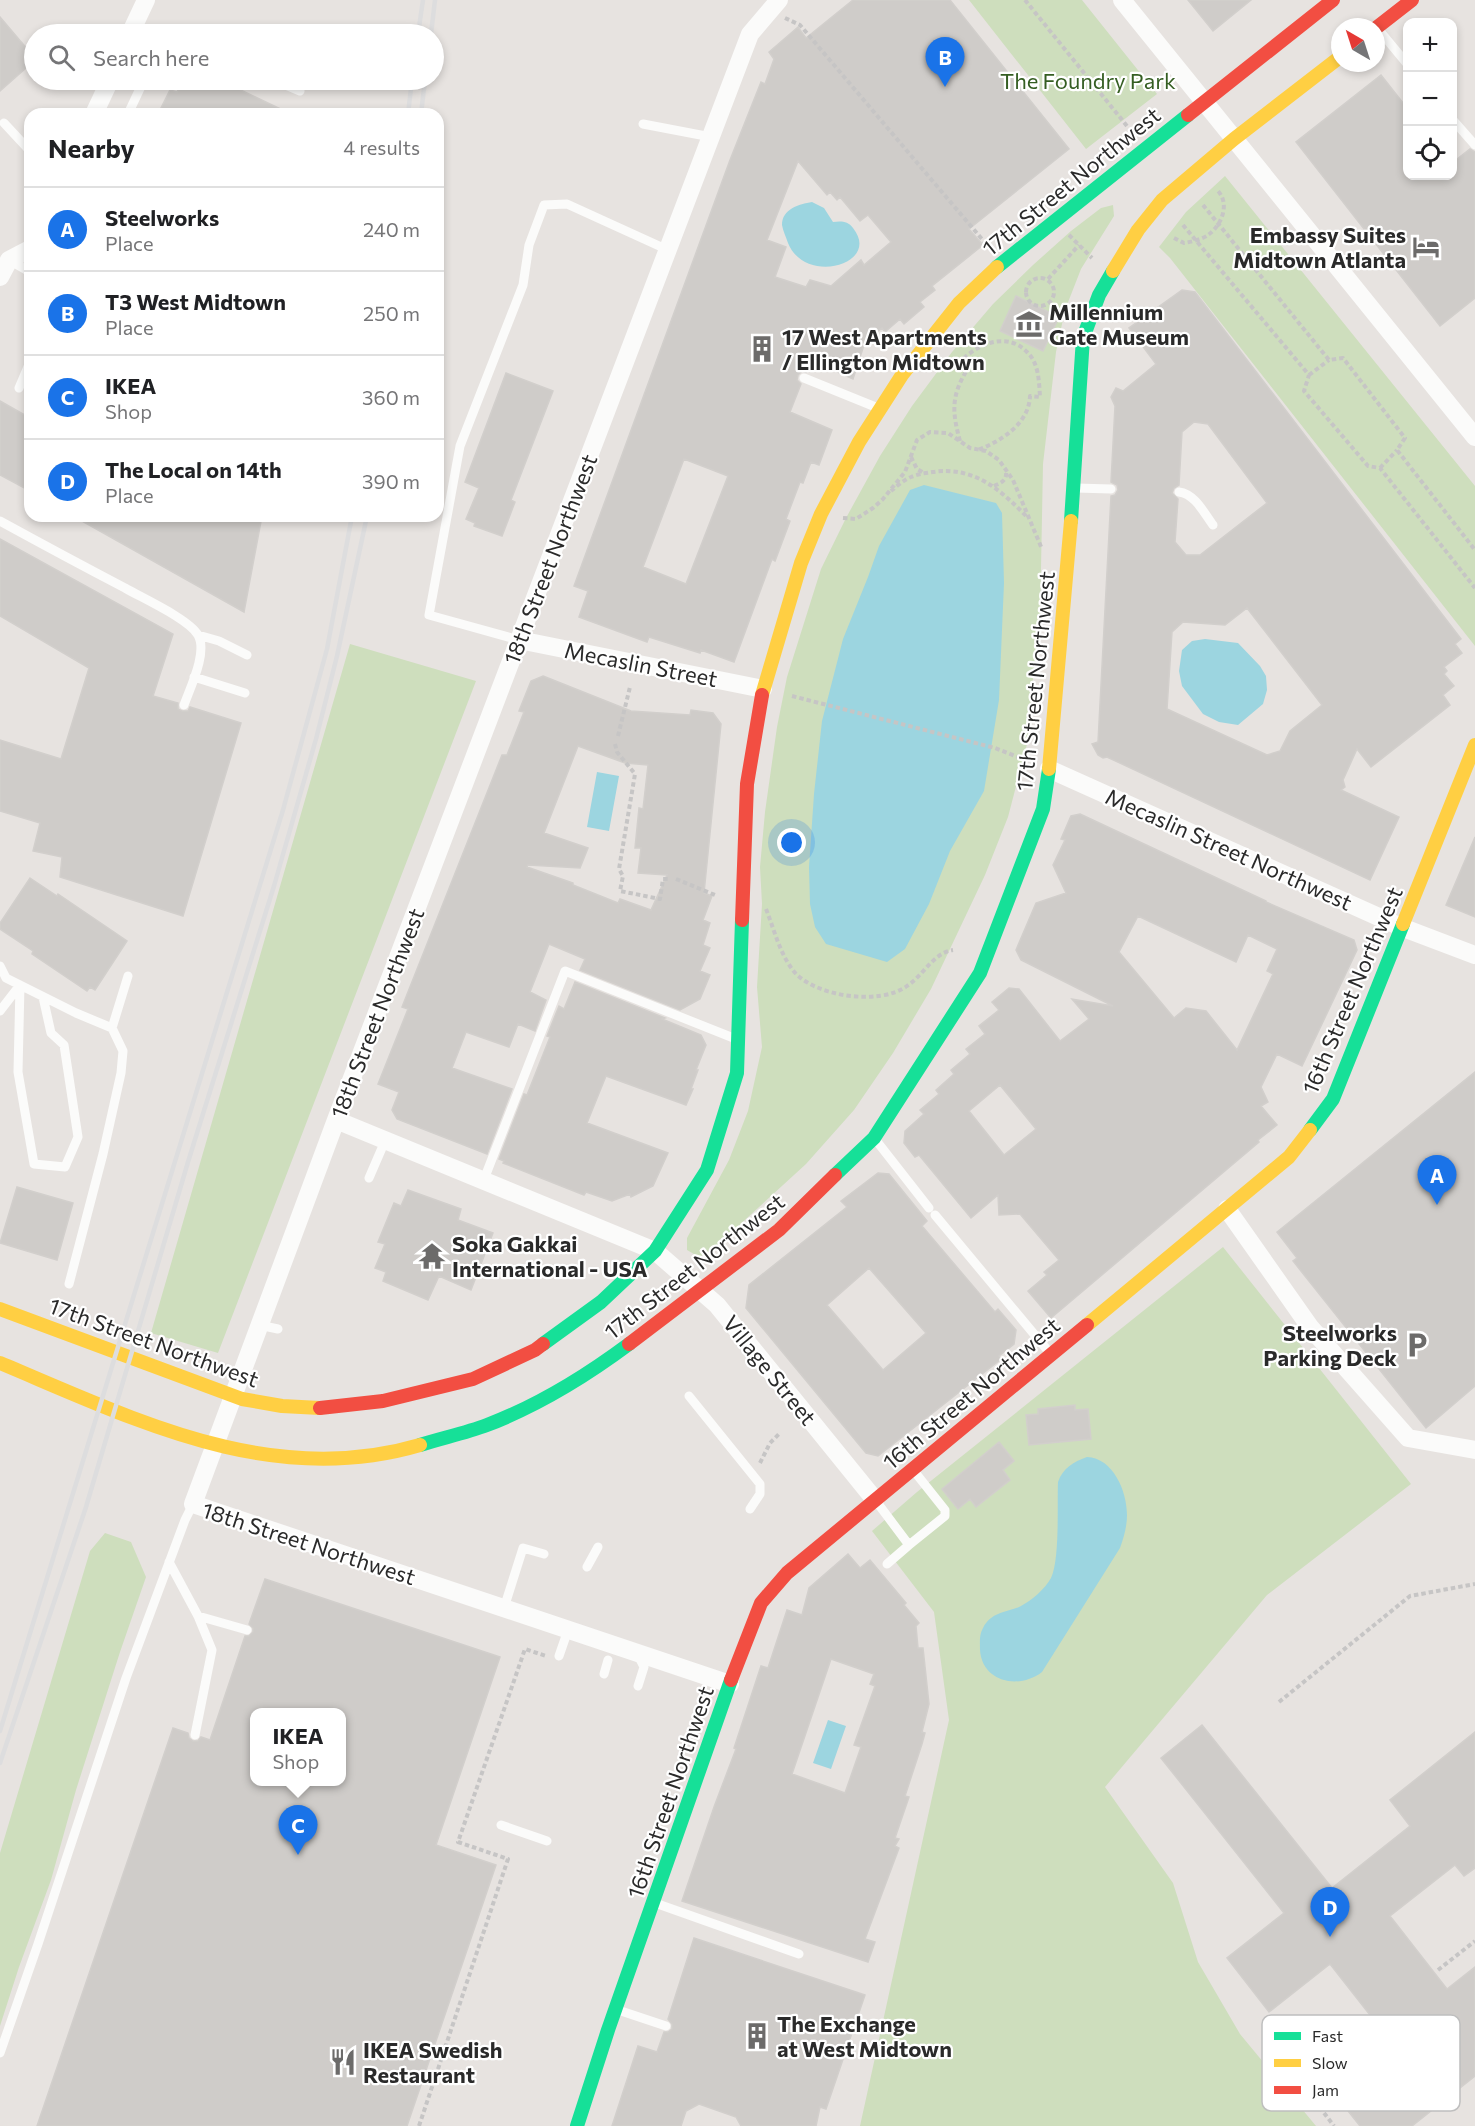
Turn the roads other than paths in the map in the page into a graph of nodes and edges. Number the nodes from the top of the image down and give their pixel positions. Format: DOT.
graph roads {
  1 [pos="146,0"];
  2 [pos="1122,0"];
  3 [pos="1333,0"];
  4 [pos="1412,0"];
  5 [pos="779,8"];
  6 [pos="1385,21"];
  7 [pos="135,24"];
  8 [pos="1385,39"];
  9 [pos="1403,60"];
  10 [pos="1331,64"];
  11 [pos="105,90"];
  12 [pos="139,90"];
  13 [pos="1204,103"];
  14 [pos="97,108"];
  15 [pos="131,108"];
  16 [pos="4,123"];
  17 [pos="643,124"];
  18 [pos="1457,125"];
  19 [pos="711,137"];
  20 [pos="1234,140"];
  21 [pos="24,145"];
  22 [pos="1474,146"];
  23 [pos="668,250"];
  24 [pos="24,254"];
  25 [pos="2,272"];
  26 [pos="24,272"];
  27 [pos="24,376"];
  28 [pos="804,378"];
  29 [pos="19,388"];
  30 [pos="880,408"];
  31 [pos="1475,437"];
  32 [pos="1073,488"];
  33 [pos="1111,489"];
  34 [pos="1179,492"];
  35 [pos="0,521"];
  36 [pos="1213,525"];
  37 [pos="198,635"];
  38 [pos="519,640"];
  39 [pos="247,655"];
  40 [pos="194,677"];
  41 [pos="763,689"];
  42 [pos="244,693"];
  43 [pos="184,705"];
  44 [pos="1475,745"];
  45 [pos="1049,769"];
  46 [pos="1401,927"];
  47 [pos="1475,955"];
  48 [pos="0,966"];
  49 [pos="128,976"];
  50 [pos="20,985"];
  51 [pos="43,997"];
  52 [pos="0,1011"];
  53 [pos="112,1028"];
  54 [pos="738,1040"];
  55 [pos="336,1120"];
  56 [pos="874,1138"];
  57 [pos="385,1141"];
  58 [pos="369,1178"];
  59 [pos="483,1182"];
  60 [pos="1227,1209"];
  61 [pos="655,1251"];
  62 [pos="69,1284"];
  63 [pos="700,1291"];
  64 [pos="0,1309"];
  65 [pos="259,1325"];
  66 [pos="278,1329"];
  67 [pos="1051,1354"];
  68 [pos="0,1363"];
  69 [pos="689,1396"];
  70 [pos="1475,1450"];
  71 [pos="912,1469"];
  72 [pos="875,1500"];
  73 [pos="193,1504"];
  74 [pos="750,1509"];
  75 [pos="909,1545"];
  76 [pos="598,1546"];
  77 [pos="544,1554"];
  78 [pos="169,1562"];
  79 [pos="887,1564"];
  80 [pos="587,1568"];
  81 [pos="504,1608"];
  82 [pos="198,1616"];
  83 [pos="247,1630"];
  84 [pos="568,1630"];
  85 [pos="637,1653"];
  86 [pos="559,1656"];
  87 [pos="608,1660"];
  88 [pos="604,1674"];
  89 [pos="730,1684"];
  90 [pos="638,1686"];
  91 [pos="195,1735"];
  92 [pos="501,1825"];
  93 [pos="547,1841"];
  94 [pos="653,1902"];
  95 [pos="799,1954"];
  96 [pos="615,2009"];
  97 [pos="666,2026"];
  98 [pos="0,2053"];
  99 [pos="577,2126"];
  1 -- 7 [label="street"];
  2 -- 13 [label="street"];
  3 -- 13 [label="main road, 17th Street Northwest"];
  4 -- 6 [label="main road"];
  5 -- 19 [label="street, 18th Street Northwest"];
  8 -- 9 [label="lane"];
  10 -- 20 [label="main road, 17th Street Northwest"];
  11 -- 14 [label="street"];
  12 -- 15 [label="lane"];
  13 -- 20 [label="street"];
  13 -- 30 [label="main road, 17th Street Northwest"];
  16 -- 21 [label="lane"];
  17 -- 19 [label="lane"];
  18 -- 22 [label="lane"];
  19 -- 23 [label="street, 18th Street Northwest"];
  20 -- 31 [label="street"];
  20 -- 32 [label="main road, 17th Street Northwest"];
  23 -- 38 [label="street, 18th Street Northwest"];
  23 -- 38 [label="lane"];
  24 -- 25 [label="street"];
  25 -- 26 [label="lane"];
  27 -- 29 [label="lane"];
  28 -- 30 [label="lane"];
  30 -- 41 [label="main road, 17th Street Northwest"];
  32 -- 33 [label="lane"];
  32 -- 45 [label="main road, 17th Street Northwest"];
  34 -- 36 [label="lane"];
  35 -- 37 [label="lane"];
  37 -- 39 [label="lane"];
  37 -- 40 [label="lane"];
  38 -- 41 [label="street, Mecaslin Street"];
  38 -- 55 [label="street, 18th Street Northwest"];
  40 -- 42 [label="lane"];
  40 -- 43 [label="lane"];
  41 -- 54 [label="main road, 17th Street Northwest"];
  44 -- 46 [label="main road, 16th Street Northwest"];
  45 -- 46 [label="street, Mecaslin Street Northwest"];
  45 -- 56 [label="main road, 17th Street Northwest"];
  46 -- 47 [label="street, Mecaslin Street Northwest"];
  46 -- 60 [label="main road, 16th Street Northwest"];
  48 -- 50 [label="lane"];
  49 -- 53 [label="lane"];
  50 -- 51 [label="lane"];
  50 -- 51 [label="lane"];
  50 -- 52 [label="lane"];
  51 -- 53 [label="lane"];
  53 -- 62 [label="lane"];
  54 -- 59 [label="lane"];
  54 -- 61 [label="main road, 17th Street Northwest"];
  55 -- 57 [label="street, Village Street"];
  55 -- 65 [label="street, 18th Street Northwest"];
  56 -- 63 [label="main road, 17th Street Northwest"];
  56 -- 67 [label="lane"];
  57 -- 58 [label="lane"];
  57 -- 59 [label="street, Village Street"];
  59 -- 61 [label="street, Village Street"];
  60 -- 67 [label="main road, 16th Street Northwest"];
  60 -- 70 [label="street"];
  61 -- 63 [label="street, Village Street"];
  61 -- 64 [label="main road, 17th Street Northwest"];
  63 -- 68 [label="main road, 17th Street Northwest"];
  63 -- 72 [label="street, Village Street"];
  65 -- 66 [label="lane"];
  65 -- 73 [label="street, 18th Street Northwest"];
  67 -- 71 [label="main road, 16th Street Northwest"];
  69 -- 74 [label="lane"];
  71 -- 72 [label="main road, 16th Street Northwest"];
  71 -- 75 [label="lane"];
  72 -- 75 [label="lane"];
  72 -- 89 [label="main road, 16th Street Northwest"];
  73 -- 78 [label="lane"];
  73 -- 81 [label="street, 18th Street Northwest"];
  75 -- 79 [label="lane"];
  76 -- 80 [label="lane"];
  77 -- 81 [label="lane"];
  78 -- 82 [label="lane"];
  78 -- 98 [label="lane"];
  81 -- 84 [label="street, 18th Street Northwest"];
  82 -- 83 [label="lane"];
  82 -- 91 [label="lane"];
  84 -- 85 [label="street, 18th Street Northwest"];
  84 -- 86 [label="lane"];
  85 -- 89 [label="street, 18th Street Northwest"];
  85 -- 90 [label="lane"];
  87 -- 88 [label="lane"];
  89 -- 94 [label="main road, 16th Street Northwest"];
  92 -- 93 [label="lane"];
  94 -- 95 [label="lane"];
  94 -- 96 [label="main road, 16th Street Northwest"];
  96 -- 97 [label="lane"];
  96 -- 99 [label="main road, 16th Street Northwest"];
}
